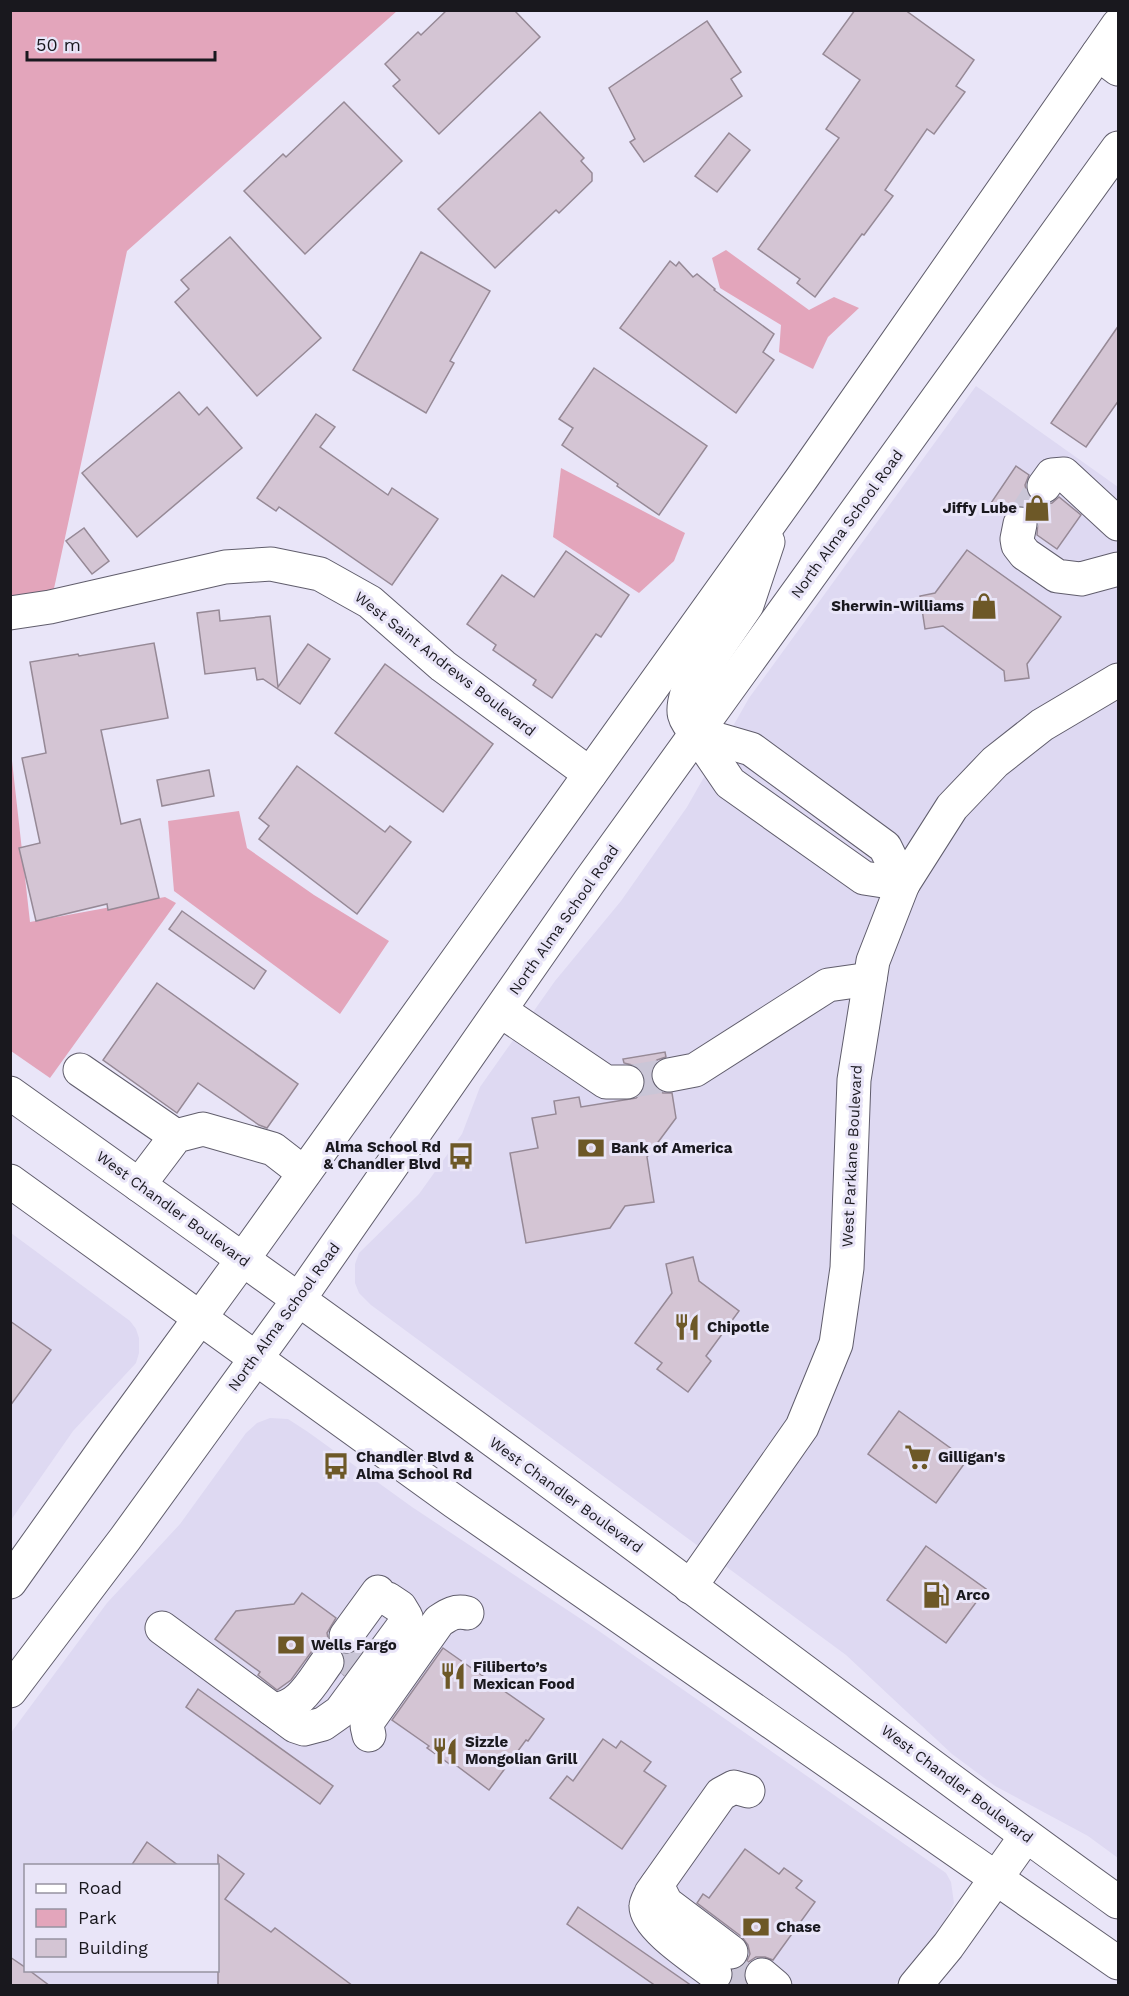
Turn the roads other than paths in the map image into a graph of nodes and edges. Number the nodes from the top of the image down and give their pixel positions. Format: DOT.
graph roads {
  1 [pos="1119,25"];
  2 [pos="1108,61"];
  3 [pos="1119,148"];
  4 [pos="1044,486"];
  5 [pos="779,509"];
  6 [pos="1020,524"];
  7 [pos="1119,524"];
  8 [pos="1119,569"];
  9 [pos="10,613"];
  10 [pos="1119,680"];
  11 [pos="696,733"];
  12 [pos="590,774"];
  13 [pos="903,884"];
  14 [pos="870,979"];
  15 [pos="501,1011"];
  16 [pos="81,1070"];
  17 [pos="669,1076"];
  18 [pos="627,1082"];
  19 [pos="10,1093"];
  20 [pos="176,1136"];
  21 [pos="304,1173"];
  22 [pos="10,1181"];
  23 [pos="139,1185"];
  24 [pos="243,1259"];
  25 [pos="299,1299"];
  26 [pos="201,1317"];
  27 [pos="256,1357"];
  28 [pos="10,1582"];
  29 [pos="690,1587"];
  30 [pos="466,1613"];
  31 [pos="162,1628"];
  32 [pos="355,1642"];
  33 [pos="336,1668"];
  34 [pos="10,1691"];
  35 [pos="283,1717"];
  36 [pos="369,1735"];
  37 [pos="748,1791"];
  38 [pos="1026,1836"];
  39 [pos="996,1877"];
  40 [pos="1119,1902"];
  41 [pos="723,1963"];
  42 [pos="1119,1963"];
  43 [pos="915,1986"];
  1 -- 2 [label="main road"];
  2 -- 5 [label="main road"];
  3 -- 11 [label="main road, North Alma School Road"];
  4 -- 7 [label="main road"];
  5 -- 11 [label="main road"];
  5 -- 12 [label="main road"];
  6 -- 8 [label="main road"];
  9 -- 12 [label="main road, West Saint Andrews Boulevard"];
  10 -- 13 [label="main road, West Parklane Boulevard"];
  11 -- 13 [label="main road"];
  11 -- 15 [label="main road, North Alma School Road"];
  12 -- 21 [label="main road"];
  13 -- 14 [label="main road, West Parklane Boulevard"];
  14 -- 17 [label="main road"];
  14 -- 29 [label="main road, West Parklane Boulevard"];
  15 -- 18 [label="main road"];
  15 -- 25 [label="main road, North Alma School Road"];
  16 -- 20 [label="main road"];
  19 -- 23 [label="main road, West Chandler Boulevard"];
  20 -- 21 [label="main road"];
  20 -- 23 [label="main road"];
  21 -- 24 [label="main road"];
  22 -- 26 [label="main road"];
  23 -- 24 [label="main road, West Chandler Boulevard"];
  24 -- 25 [label="main road, West Chandler Boulevard"];
  24 -- 26 [label="main road"];
  25 -- 27 [label="main road, North Alma School Road"];
  25 -- 29 [label="main road, West Chandler Boulevard"];
  26 -- 27 [label="main road"];
  26 -- 28 [label="main road"];
  27 -- 34 [label="main road, North Alma School Road"];
  27 -- 39 [label="main road"];
  29 -- 38 [label="main road, West Chandler Boulevard"];
  30 -- 36 [label="main road"];
  31 -- 35 [label="main road"];
  32 -- 35 [label="main road"];
  33 -- 35 [label="main road"];
  37 -- 41 [label="main road"];
  38 -- 39 [label="main road"];
  38 -- 40 [label="main road, West Chandler Boulevard"];
  39 -- 42 [label="main road"];
  39 -- 43 [label="main road"];
}
